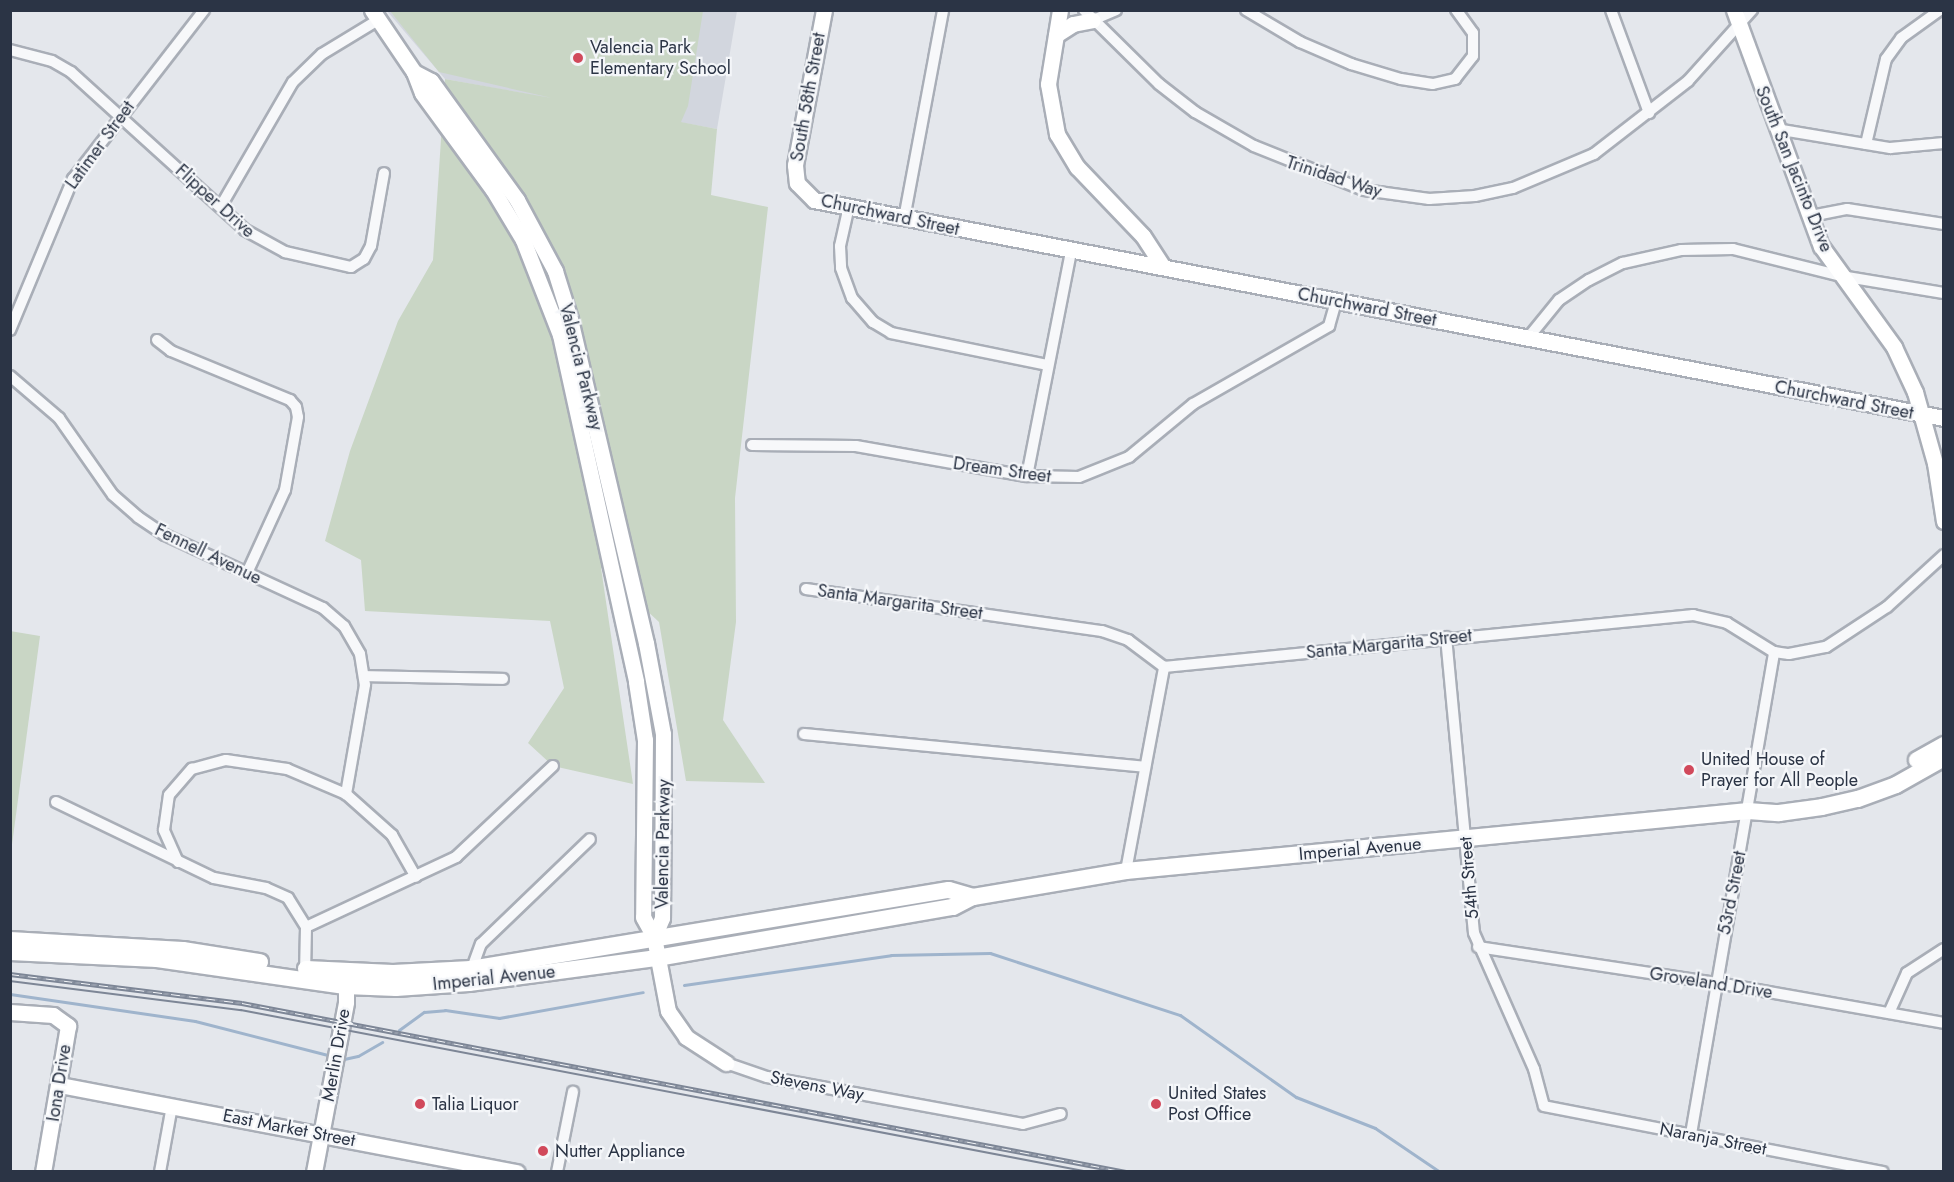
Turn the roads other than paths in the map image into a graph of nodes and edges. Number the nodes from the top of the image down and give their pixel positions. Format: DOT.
graph roads {
  1 [pos="204,10"];
  2 [pos="824,10"];
  3 [pos="943,10"];
  4 [pos="1060,10"];
  5 [pos="1116,10"];
  6 [pos="1246,10"];
  7 [pos="1456,10"];
  8 [pos="1611,10"];
  9 [pos="1752,10"];
  10 [pos="1940,10"];
  11 [pos="1088,15"];
  12 [pos="375,16"];
  13 [pos="1737,17"];
  14 [pos="1056,35"];
  15 [pos="10,50"];
  16 [pos="1649,113"];
  17 [pos="120,115"];
  18 [pos="1776,129"];
  19 [pos="1944,143"];
  20 [pos="1866,144"];
  21 [pos="384,173"];
  22 [pos="797,183"];
  23 [pos="221,206"];
  24 [pos="849,206"];
  25 [pos="1811,216"];
  26 [pos="904,219"];
  27 [pos="1944,224"];
  28 [pos="1071,251"];
  29 [pos="1163,267"];
  30 [pos="1841,276"];
  31 [pos="1944,293"];
  32 [pos="1336,302"];
  33 [pos="10,330"];
  34 [pos="1528,338"];
  35 [pos="157,340"];
  36 [pos="1047,365"];
  37 [pos="10,376"];
  38 [pos="1918,414"];
  39 [pos="1944,418"];
  40 [pos="752,445"];
  41 [pos="1027,477"];
  42 [pos="1944,521"];
  43 [pos="1944,555"];
  44 [pos="247,573"];
  45 [pos="807,589"];
  46 [pos="1446,637"];
  47 [pos="1774,652"];
  48 [pos="1164,668"];
  49 [pos="365,676"];
  50 [pos="503,679"];
  51 [pos="804,734"];
  52 [pos="1944,745"];
  53 [pos="1944,758"];
  54 [pos="553,766"];
  55 [pos="1144,767"];
  56 [pos="346,794"];
  57 [pos="56,802"];
  58 [pos="1749,811"];
  59 [pos="590,839"];
  60 [pos="1466,839"];
  61 [pos="178,862"];
  62 [pos="1126,871"];
  63 [pos="416,877"];
  64 [pos="973,897"];
  65 [pos="306,927"];
  66 [pos="654,937"];
  67 [pos="10,940"];
  68 [pos="1478,947"];
  69 [pos="1944,949"];
  70 [pos="10,952"];
  71 [pos="657,958"];
  72 [pos="305,975"];
  73 [pos="470,976"];
  74 [pos="346,979"];
  75 [pos="1714,984"];
  76 [pos="10,1012"];
  77 [pos="1889,1013"];
  78 [pos="1944,1023"];
  79 [pos="726,1063"];
  80 [pos="60,1085"];
  81 [pos="573,1092"];
  82 [pos="172,1106"];
  83 [pos="1544,1106"];
  84 [pos="1061,1114"];
  85 [pos="321,1134"];
  86 [pos="1691,1134"];
  87 [pos="444,1164"];
  88 [pos="43,1172"];
  89 [pos="160,1172"];
  90 [pos="314,1172"];
  91 [pos="517,1172"];
  92 [pos="557,1172"];
  93 [pos="1883,1172"];
  1 -- 17 [label="street, Latimer Street"];
  2 -- 22 [label="street, South 58th Street"];
  3 -- 26 [label="street"];
  4 -- 14 [label="street"];
  5 -- 11 [label="street"];
  6 -- 7 [label="street"];
  8 -- 16 [label="street"];
  9 -- 13 [label="street, Trinidad Way"];
  10 -- 20 [label="street"];
  11 -- 14 [label="street"];
  11 -- 16 [label="street, Trinidad Way"];
  12 -- 23 [label="street"];
  12 -- 66 [label="street, Valencia Parkway"];
  13 -- 16 [label="street, Trinidad Way"];
  13 -- 18 [label="street, South San Jacinto Drive"];
  14 -- 29 [label="street"];
  15 -- 17 [label="street, Flipper Drive"];
  17 -- 23 [label="street, Flipper Drive"];
  17 -- 33 [label="street, Latimer Street"];
  18 -- 20 [label="street"];
  18 -- 25 [label="street, South San Jacinto Drive"];
  19 -- 20 [label="street"];
  21 -- 23 [label="street, Flipper Drive"];
  22 -- 24 [label="street, Churchward Street"];
  24 -- 26 [label="street, Churchward Street"];
  24 -- 36 [label="street"];
  25 -- 27 [label="street"];
  25 -- 30 [label="street, South San Jacinto Drive"];
  26 -- 28 [label="street, Churchward Street"];
  28 -- 29 [label="street, Churchward Street"];
  28 -- 36 [label="street"];
  29 -- 32 [label="street, Churchward Street"];
  30 -- 31 [label="street"];
  30 -- 34 [label="street"];
  30 -- 38 [label="street, South San Jacinto Drive"];
  32 -- 34 [label="street, Churchward Street"];
  32 -- 41 [label="street, Dream Street"];
  34 -- 38 [label="street, Churchward Street"];
  35 -- 44 [label="street"];
  36 -- 41 [label="street"];
  37 -- 44 [label="street, Fennell Avenue"];
  38 -- 39 [label="street, Churchward Street"];
  38 -- 42 [label="street, South San Jacinto Drive"];
  40 -- 41 [label="street, Dream Street"];
  43 -- 47 [label="street"];
  44 -- 49 [label="street, Fennell Avenue"];
  45 -- 48 [label="street, Santa Margarita Street"];
  46 -- 47 [label="street, Santa Margarita Street"];
  46 -- 48 [label="street, Santa Margarita Street"];
  46 -- 60 [label="street, 54th Street"];
  47 -- 58 [label="street, 53rd Street"];
  48 -- 55 [label="street"];
  49 -- 50 [label="street"];
  49 -- 56 [label="street"];
  51 -- 55 [label="street"];
  52 -- 58 [label="main road, Imperial Avenue"];
  53 -- 58 [label="main road, Imperial Avenue"];
  54 -- 63 [label="street"];
  55 -- 62 [label="street"];
  56 -- 61 [label="street"];
  56 -- 63 [label="street"];
  57 -- 61 [label="street"];
  58 -- 60 [label="main road, Imperial Avenue"];
  58 -- 75 [label="street, 53rd Street"];
  59 -- 73 [label="street"];
  60 -- 62 [label="main road, Imperial Avenue"];
  60 -- 68 [label="street, 54th Street"];
  61 -- 65 [label="street"];
  62 -- 64 [label="main road, Imperial Avenue"];
  63 -- 65 [label="street"];
  64 -- 66 [label="main road, Imperial Avenue"];
  64 -- 71 [label="main road, Imperial Avenue"];
  65 -- 72 [label="street"];
  66 -- 71 [label="street, Stevens Way"];
  66 -- 73 [label="main road, Imperial Avenue"];
  67 -- 72 [label="main road, Imperial Avenue"];
  68 -- 75 [label="street, Groveland Drive"];
  68 -- 83 [label="street, 54th Street"];
  69 -- 77 [label="street"];
  70 -- 72 [label="main road, Imperial Avenue"];
  71 -- 73 [label="main road, Imperial Avenue"];
  71 -- 79 [label="street, Stevens Way"];
  72 -- 74 [label="main road, Imperial Avenue"];
  73 -- 74 [label="main road, Imperial Avenue"];
  74 -- 85 [label="street, Merlin Drive"];
  75 -- 77 [label="street, Groveland Drive"];
  75 -- 86 [label="street, 53rd Street"];
  76 -- 80 [label="street, Iona Drive"];
  77 -- 78 [label="street, Groveland Drive"];
  79 -- 84 [label="street, Stevens Way"];
  80 -- 82 [label="street, East Market Street"];
  80 -- 88 [label="street, Iona Drive"];
  81 -- 92 [label="street"];
  82 -- 85 [label="street, East Market Street"];
  82 -- 89 [label="street"];
  83 -- 86 [label="street, Naranja Street"];
  85 -- 87 [label="street, East Market Street"];
  85 -- 90 [label="street, Merlin Drive"];
  86 -- 93 [label="street, Naranja Street"];
  87 -- 91 [label="street, East Market Street"];
}
